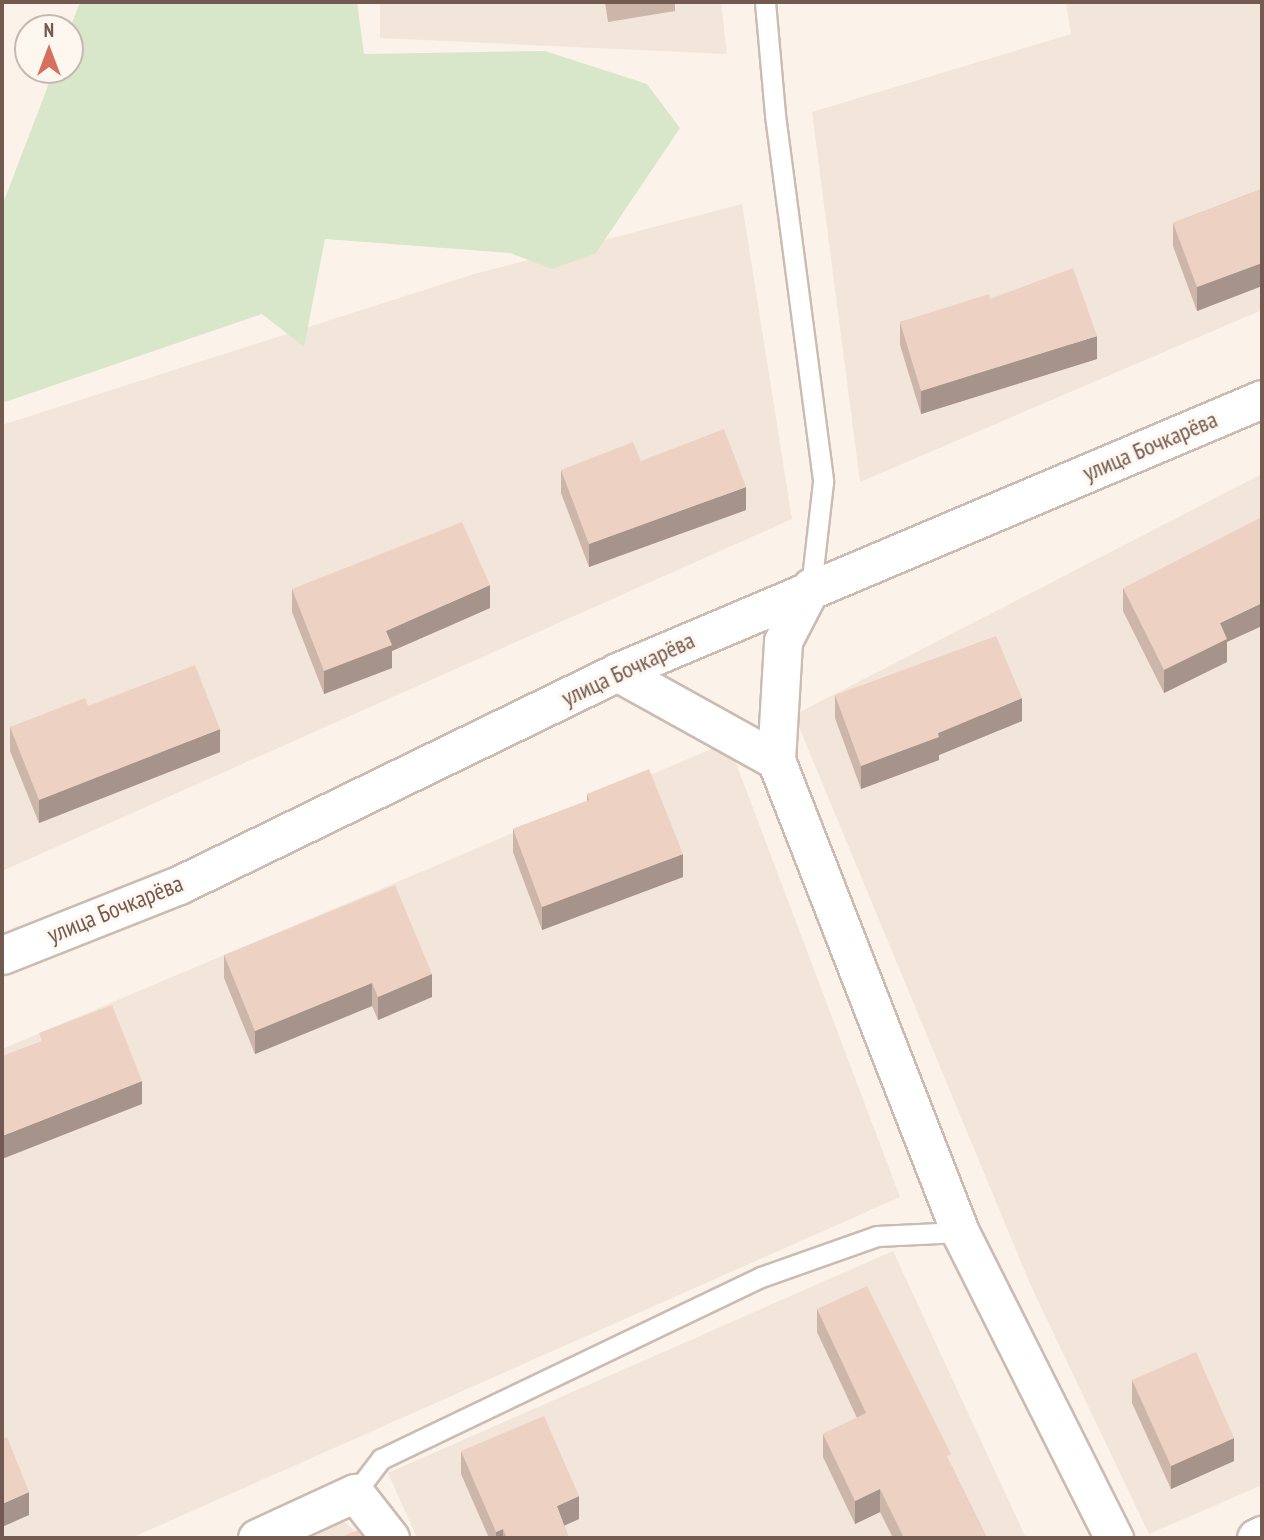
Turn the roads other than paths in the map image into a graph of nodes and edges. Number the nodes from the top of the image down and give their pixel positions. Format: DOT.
graph roads {
  1 [pos="765,2"];
  2 [pos="1262,399"];
  3 [pos="811,587"];
  4 [pos="617,672"];
  5 [pos="776,760"];
  6 [pos="2,955"];
  7 [pos="960,1232"];
  8 [pos="355,1493"];
  9 [pos="1262,1535"];
  10 [pos="257,1538"];
  11 [pos="390,1538"];
  12 [pos="1114,1538"];
  13 [pos="1256,1538"];
  1 -- 3 [label="lane"];
  2 -- 3 [label="street, улица Бочкарёва"];
  3 -- 4 [label="street, улица Бочкарёва"];
  3 -- 5 [label="street"];
  4 -- 5 [label="street"];
  4 -- 6 [label="street, улица Бочкарёва"];
  5 -- 7 [label="street"];
  7 -- 8 [label="lane"];
  7 -- 12 [label="street"];
  8 -- 10 [label="street"];
  8 -- 11 [label="street"];
  9 -- 13 [label="street"];
}
